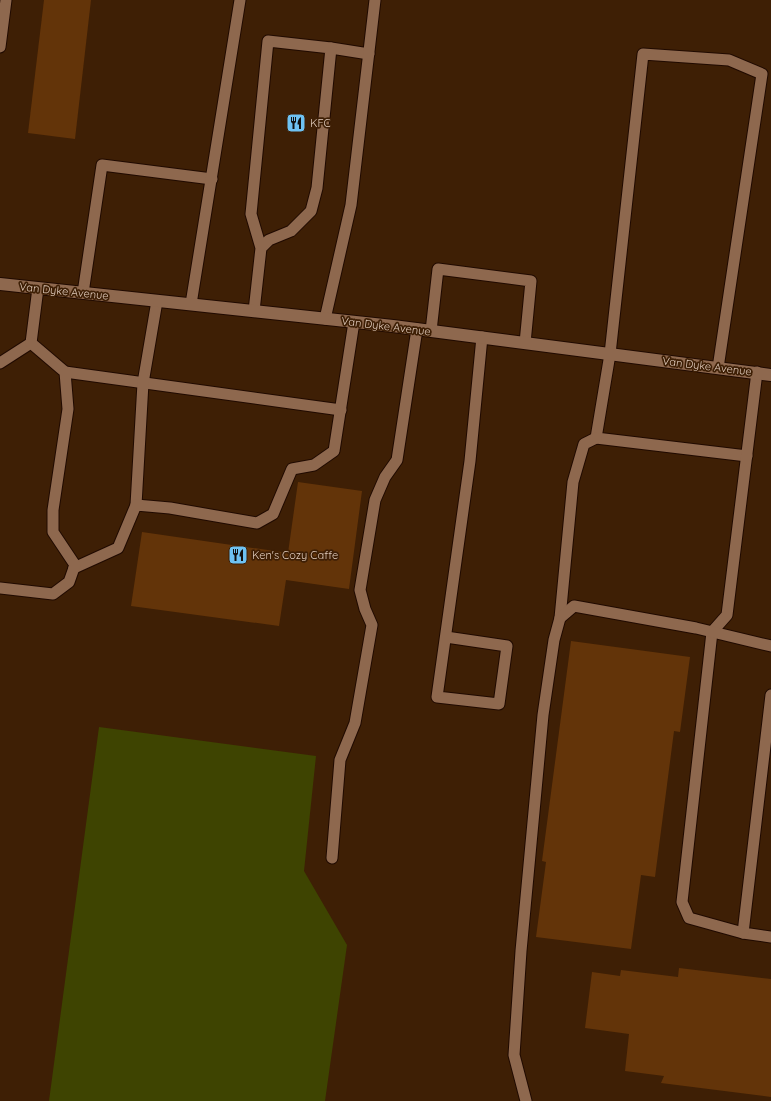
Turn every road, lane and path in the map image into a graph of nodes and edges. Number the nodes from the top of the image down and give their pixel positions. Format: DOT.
graph roads {
  1 [pos="6,0"];
  2 [pos="240,0"];
  3 [pos="375,0"];
  4 [pos="0,47"];
  5 [pos="331,48"];
  6 [pos="369,54"];
  7 [pos="212,179"];
  8 [pos="261,248"];
  9 [pos="0,284"];
  10 [pos="38,288"];
  11 [pos="83,293"];
  12 [pos="157,301"];
  13 [pos="191,304"];
  14 [pos="254,311"];
  15 [pos="325,319"];
  16 [pos="354,322"];
  17 [pos="417,329"];
  18 [pos="431,331"];
  19 [pos="482,337"];
  20 [pos="31,343"];
  21 [pos="525,343"];
  22 [pos="610,354"];
  23 [pos="0,362"];
  24 [pos="718,368"];
  25 [pos="65,372"];
  26 [pos="757,372"];
  27 [pos="771,375"];
  28 [pos="143,383"];
  29 [pos="340,410"];
  30 [pos="596,438"];
  31 [pos="747,456"];
  32 [pos="136,505"];
  33 [pos="74,568"];
  34 [pos="0,588"];
  35 [pos="560,618"];
  36 [pos="712,632"];
  37 [pos="446,637"];
  38 [pos="771,646"];
  39 [pos="771,695"];
  40 [pos="332,858"];
  41 [pos="743,933"];
  42 [pos="771,937"];
  43 [pos="526,1101"];
  1 -- 4 [label="lane"];
  2 -- 7 [label="lane"];
  3 -- 6 [label="lane"];
  5 -- 6 [label="lane"];
  5 -- 8 [label="lane"];
  5 -- 8 [label="lane"];
  6 -- 15 [label="lane"];
  7 -- 11 [label="lane"];
  7 -- 13 [label="lane"];
  8 -- 14 [label="lane"];
  9 -- 10 [label="main road, Van Dyke Avenue"];
  10 -- 11 [label="main road, Van Dyke Avenue"];
  10 -- 20 [label="lane"];
  11 -- 12 [label="main road, Van Dyke Avenue"];
  12 -- 13 [label="main road, Van Dyke Avenue"];
  12 -- 28 [label="lane"];
  13 -- 14 [label="main road, Van Dyke Avenue"];
  14 -- 15 [label="main road, Van Dyke Avenue"];
  15 -- 16 [label="main road, Van Dyke Avenue"];
  16 -- 17 [label="main road, Van Dyke Avenue"];
  16 -- 29 [label="lane"];
  17 -- 18 [label="main road, Van Dyke Avenue"];
  17 -- 40 [label="lane"];
  18 -- 19 [label="main road, Van Dyke Avenue"];
  18 -- 21 [label="lane"];
  19 -- 21 [label="main road, Van Dyke Avenue"];
  19 -- 37 [label="lane"];
  20 -- 23 [label="lane"];
  20 -- 25 [label="lane"];
  21 -- 22 [label="main road, Van Dyke Avenue"];
  22 -- 24 [label="main road, Van Dyke Avenue"];
  22 -- 24 [label="lane"];
  22 -- 30 [label="lane"];
  24 -- 26 [label="main road, Van Dyke Avenue"];
  25 -- 28 [label="lane"];
  25 -- 33 [label="lane"];
  26 -- 27 [label="main road, Van Dyke Avenue"];
  26 -- 31 [label="lane"];
  28 -- 29 [label="lane"];
  28 -- 32 [label="lane"];
  29 -- 32 [label="lane"];
  30 -- 31 [label="lane"];
  30 -- 35 [label="lane"];
  31 -- 36 [label="lane"];
  32 -- 33 [label="lane"];
  33 -- 34 [label="lane"];
  35 -- 36 [label="lane"];
  35 -- 43 [label="lane"];
  36 -- 38 [label="lane"];
  36 -- 41 [label="lane"];
  37 -- 37 [label="lane"];
  39 -- 41 [label="lane"];
  41 -- 42 [label="lane"];
}
